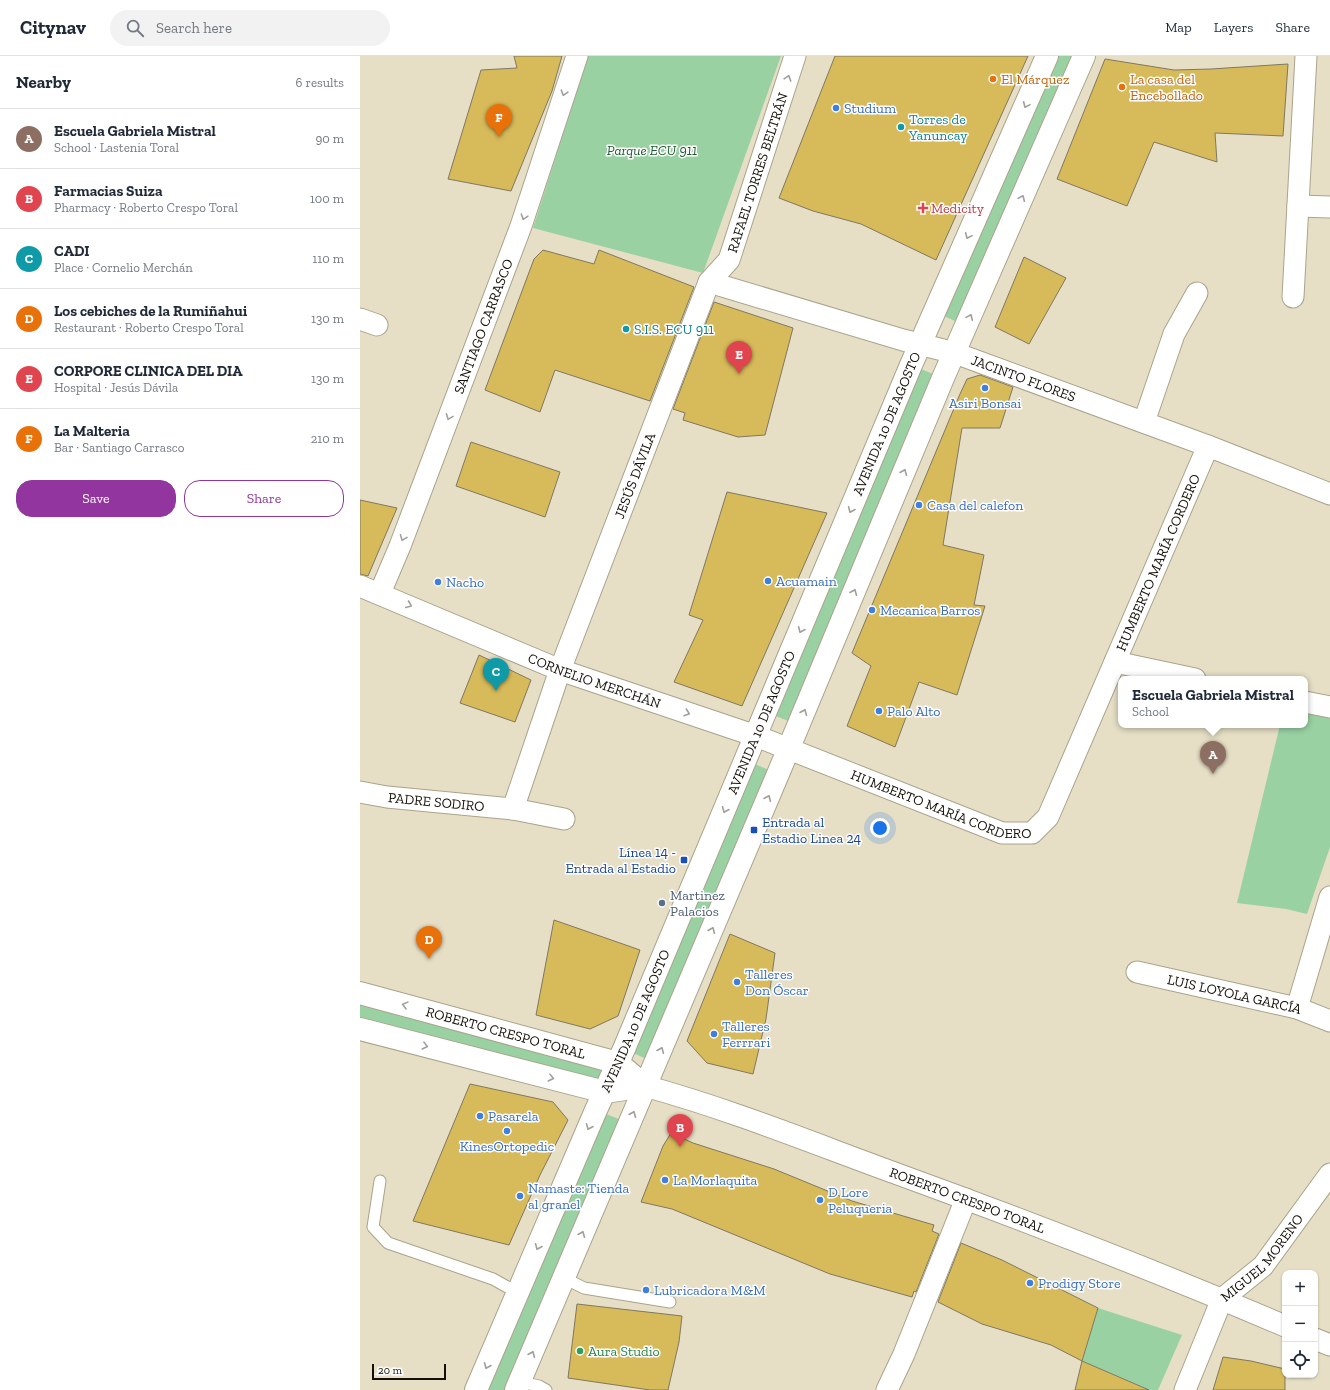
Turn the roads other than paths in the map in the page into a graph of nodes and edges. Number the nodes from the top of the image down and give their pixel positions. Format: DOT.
graph roads {
  1 [pos="577,56"];
  2 [pos="795,56"];
  3 [pos="1047,56"];
  4 [pos="1084,56"];
  5 [pos="1306,56"];
  6 [pos="1298,206"];
  7 [pos="1330,207"];
  8 [pos="709,282"];
  9 [pos="1197,294"];
  10 [pos="1293,297"];
  11 [pos="920,345"];
  12 [pos="955,353"];
  13 [pos="1144,422"];
  14 [pos="1208,446"];
  15 [pos="1330,494"];
  16 [pos="360,586"];
  17 [pos="380,593"];
  18 [pos="1115,662"];
  19 [pos="560,670"];
  20 [pos="1182,676"];
  21 [pos="1308,703"];
  22 [pos="1330,707"];
  23 [pos="756,736"];
  24 [pos="788,748"];
  25 [pos="360,792"];
  26 [pos="513,809"];
  27 [pos="564,819"];
  28 [pos="1330,897"];
  29 [pos="1137,972"];
  30 [pos="360,993"];
  31 [pos="1297,1008"];
  32 [pos="1330,1021"];
  33 [pos="360,1029"];
  34 [pos="618,1063"];
  35 [pos="645,1086"];
  36 [pos="605,1092"];
  37 [pos="1330,1174"];
  38 [pos="380,1181"];
  39 [pos="966,1199"];
  40 [pos="564,1278"];
  41 [pos="518,1293"];
  42 [pos="1222,1299"];
  43 [pos="670,1302"];
  44 [pos="1282,1325"];
  45 [pos="1318,1340"];
  46 [pos="1330,1345"];
  47 [pos="518,1386"];
  48 [pos="476,1390"];
  49 [pos="546,1390"];
  50 [pos="887,1390"];
  51 [pos="1185,1390"];
  1 -- 17 [label="street, SANTIAGO CARRASCO, one-way"];
  8 -- 2 [label="street, RAFAEL TORRES BELTRÁN, one-way"];
  3 -- 11 [label="main road, AVENIDA 10 DE AGOSTO, one-way"];
  12 -- 4 [label="main road, one-way"];
  5 -- 6 [label="street"];
  6 -- 7 [label="street"];
  6 -- 10 [label="street"];
  8 -- 11 [label="street, JACINTO FLORES"];
  8 -- 19 [label="street, JESÚS DÁVILA"];
  9 -- 13 [label="street"];
  11 -- 12 [label="street, JACINTO FLORES"];
  11 -- 23 [label="main road, AVENIDA 10 DE AGOSTO, one-way"];
  12 -- 13 [label="street, JACINTO FLORES"];
  24 -- 12 [label="main road, one-way"];
  13 -- 14 [label="street, JACINTO FLORES"];
  14 -- 15 [label="street, JACINTO FLORES"];
  14 -- 18 [label="street, HUMBERTO MARÍA CORDERO"];
  16 -- 17 [label="street, CORNELIO MERCHÁN"];
  17 -- 19 [label="street, CORNELIO MERCHÁN, one-way"];
  18 -- 20 [label="street"];
  18 -- 24 [label="street, HUMBERTO MARÍA CORDERO"];
  19 -- 23 [label="street, CORNELIO MERCHÁN, one-way"];
  19 -- 26 [label="street"];
  21 -- 22 [label="street"];
  23 -- 24 [label="street, CORNELIO MERCHÁN"];
  23 -- 34 [label="main road, AVENIDA 10 DE AGOSTO, one-way"];
  35 -- 24 [label="main road, one-way"];
  25 -- 26 [label="street, PADRE SODIRO"];
  26 -- 27 [label="street, PADRE SODIRO"];
  28 -- 31 [label="street"];
  29 -- 31 [label="street, LUIS LOYOLA GARCÍA"];
  34 -- 30 [label="main road, ROBERTO CRESPO TORAL, one-way"];
  31 -- 32 [label="street, LUIS LOYOLA GARCÍA"];
  33 -- 36 [label="main road, ROBERTO CRESPO TORAL, one-way"];
  34 -- 35 [label="main road, ROBERTO CRESPO TORAL"];
  34 -- 36 [label="main road, AVENIDA 10 DE AGOSTO"];
  35 -- 36 [label="main road, ROBERTO CRESPO TORAL"];
  35 -- 39 [label="street, ROBERTO CRESPO TORAL"];
  40 -- 35 [label="main road, one-way"];
  36 -- 41 [label="main road, AVENIDA 10 DE AGOSTO, one-way"];
  37 -- 42 [label="street, MIGUEL MORENO"];
  38 -- 41 [label="lane"];
  39 -- 42 [label="street, ROBERTO CRESPO TORAL"];
  39 -- 50 [label="street"];
  40 -- 43 [label="lane"];
  47 -- 40 [label="main road, one-way"];
  41 -- 48 [label="main road, AVENIDA 10 DE AGOSTO, one-way"];
  42 -- 44 [label="street, ROBERTO CRESPO TORAL"];
  42 -- 51 [label="street, MIGUEL MORENO"];
  45 -- 46 [label="street"];
  47 -- 49 [label="lane"];
}
